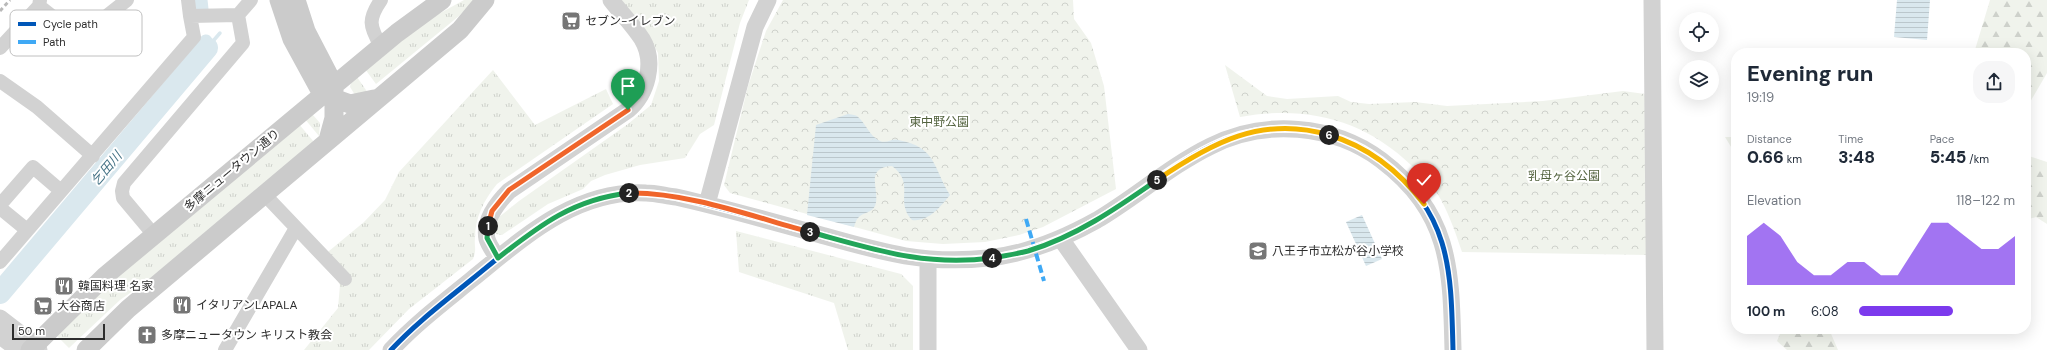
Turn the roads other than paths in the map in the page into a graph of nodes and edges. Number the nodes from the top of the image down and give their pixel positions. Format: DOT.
graph roads {
  1 [pos="127,0"];
  2 [pos="188,0"];
  3 [pos="251,0"];
  4 [pos="280,0"];
  5 [pos="296,0"];
  6 [pos="381,0"];
  7 [pos="442,0"];
  8 [pos="485,0"];
  9 [pos="611,0"];
  10 [pos="768,0"];
  11 [pos="1652,0"];
  12 [pos="39,3"];
  13 [pos="47,10"];
  14 [pos="114,10"];
  15 [pos="238,15"];
  16 [pos="190,16"];
  17 [pos="10,36"];
  18 [pos="381,46"];
  19 [pos="0,48"];
  20 [pos="0,81"];
  21 [pos="330,93"];
  22 [pos="378,98"];
  23 [pos="328,140"];
  24 [pos="93,156"];
  25 [pos="61,191"];
  26 [pos="264,194"];
  27 [pos="707,204"];
  28 [pos="0,206"];
  29 [pos="296,228"];
  30 [pos="27,230"];
  31 [pos="154,235"];
  32 [pos="1061,239"];
  33 [pos="498,258"];
  34 [pos="928,260"];
  35 [pos="0,262"];
  36 [pos="345,280"];
  37 [pos="0,318"];
  38 [pos="0,336"];
  39 [pos="31,349"];
  40 [pos="86,350"];
  41 [pos="225,350"];
  42 [pos="391,350"];
  43 [pos="928,350"];
  44 [pos="1140,350"];
  45 [pos="1453,350"];
  46 [pos="1655,350"];
  1 -- 14 [label="street"];
  2 -- 16 [label="street"];
  3 -- 15 [label="street"];
  4 -- 21 [label="main road"];
  5 -- 21 [label="main road"];
  6 -- 18 [label="street"];
  7 -- 18 [label="main road, 多摩ニュータウン通り"];
  8 -- 22 [label="main road"];
  9 -- 33 [label="street"];
  10 -- 27 [label="street"];
  11 -- 46 [label="street"];
  12 -- 13 [label="street"];
  15 -- 16 [label="street"];
  15 -- 31 [label="street"];
  16 -- 24 [label="street"];
  17 -- 19 [label="street"];
  18 -- 21 [label="main road, 多摩ニュータウン通り"];
  20 -- 24 [label="street"];
  21 -- 22 [label="main road"];
  21 -- 23 [label="main road"];
  21 -- 31 [label="main road, 多摩ニュータウン通り"];
  22 -- 23 [label="main road"];
  23 -- 26 [label="main road"];
  24 -- 25 [label="street"];
  25 -- 28 [label="street"];
  25 -- 30 [label="street"];
  26 -- 29 [label="street"];
  26 -- 40 [label="main road"];
  27 -- 33 [label="street"];
  27 -- 34 [label="street"];
  28 -- 30 [label="street"];
  29 -- 36 [label="street"];
  29 -- 41 [label="street"];
  30 -- 35 [label="street"];
  31 -- 39 [label="main road, 多摩ニュータウン通り"];
  32 -- 34 [label="street"];
  32 -- 44 [label="street"];
  32 -- 45 [label="street"];
  33 -- 42 [label="street"];
  34 -- 43 [label="street"];
  37 -- 39 [label="street"];
  38 -- 39 [label="street"];
}
